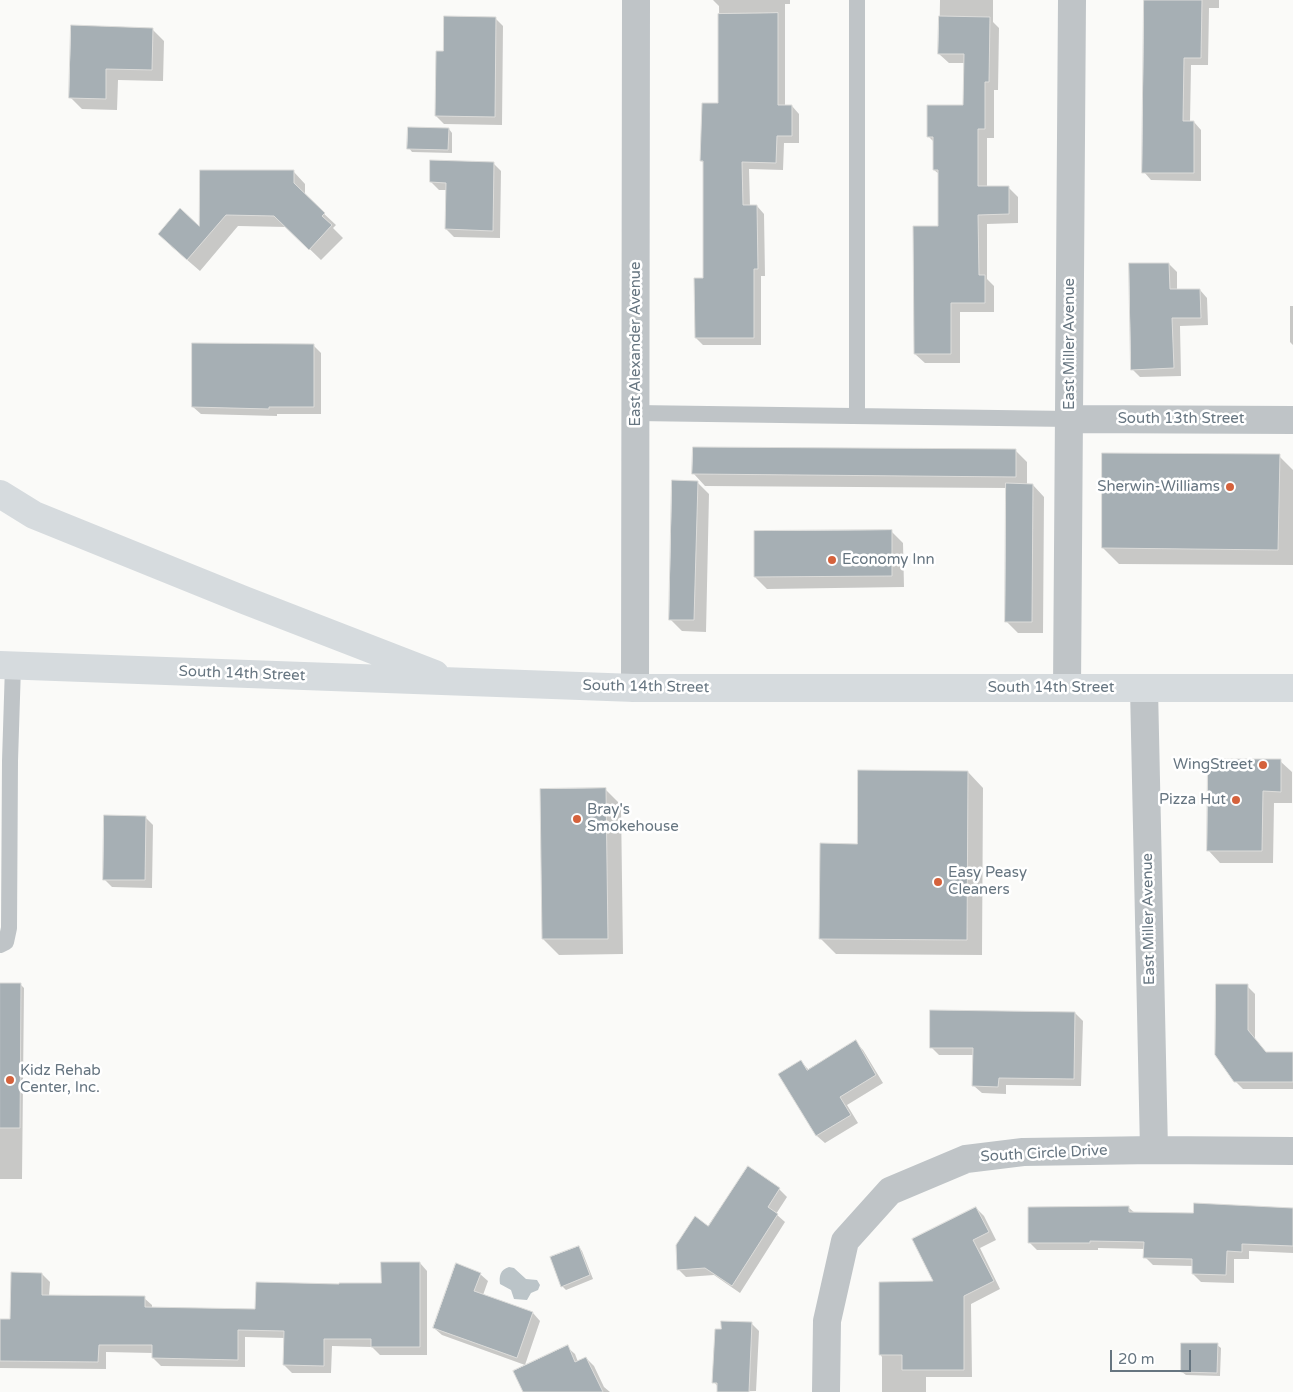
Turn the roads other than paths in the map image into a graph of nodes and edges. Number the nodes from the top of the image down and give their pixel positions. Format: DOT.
graph roads {
  1 [pos="636,0"];
  2 [pos="857,0"];
  3 [pos="1072,0"];
  4 [pos="636,413"];
  5 [pos="857,416"];
  6 [pos="1070,418"];
  7 [pos="1293,420"];
  8 [pos="0,494"];
  9 [pos="6,666"];
  10 [pos="455,682"];
  11 [pos="1067,687"];
  12 [pos="635,688"];
  13 [pos="1144,688"];
  14 [pos="1293,688"];
  15 [pos="5,760"];
  16 [pos="0,946"];
  17 [pos="1154,1150"];
  18 [pos="1293,1151"];
  19 [pos="826,1392"];
  1 -- 4 [label="street, East Alexander Avenue"];
  2 -- 5 [label="lane"];
  3 -- 6 [label="street, East Miller Avenue"];
  4 -- 5 [label="lane"];
  4 -- 12 [label="street, East Alexander Avenue"];
  5 -- 6 [label="lane"];
  6 -- 7 [label="street, South 13th Street"];
  6 -- 11 [label="street, East Miller Avenue"];
  8 -- 10 [label="main road"];
  9 -- 10 [label="main road, South 14th Street"];
  9 -- 15 [label="lane"];
  10 -- 12 [label="main road, South 14th Street"];
  11 -- 12 [label="main road, South 14th Street"];
  11 -- 13 [label="main road, South 14th Street"];
  13 -- 14 [label="main road, South 14th Street"];
  13 -- 17 [label="street, East Miller Avenue"];
  15 -- 16 [label="lane"];
  17 -- 18 [label="street, South Circle Drive"];
  17 -- 19 [label="street, South Circle Drive"];
}
